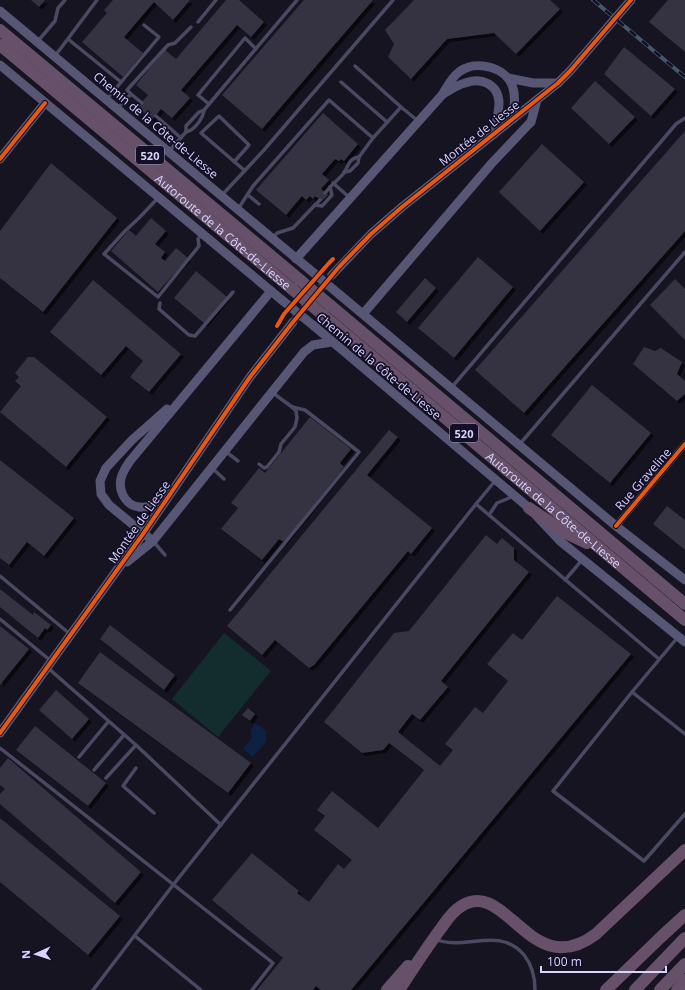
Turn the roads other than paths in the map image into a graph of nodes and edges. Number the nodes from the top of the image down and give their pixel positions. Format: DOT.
graph roads {
  1 [pos="65,0"];
  2 [pos="97,0"];
  3 [pos="216,0"];
  4 [pos="297,0"];
  5 [pos="393,0"];
  6 [pos="631,0"];
  7 [pos="0,11"];
  8 [pos="198,22"];
  9 [pos="144,25"];
  10 [pos="191,27"];
  11 [pos="0,30"];
  12 [pos="68,39"];
  13 [pos="38,42"];
  14 [pos="0,45"];
  15 [pos="256,49"];
  16 [pos="55,56"];
  17 [pos="0,65"];
  18 [pos="134,66"];
  19 [pos="355,66"];
  20 [pos="142,73"];
  21 [pos="508,78"];
  22 [pos="121,82"];
  23 [pos="341,82"];
  24 [pos="558,83"];
  25 [pos="131,94"];
  26 [pos="442,95"];
  27 [pos="106,100"];
  28 [pos="537,100"];
  29 [pos="45,103"];
  30 [pos="142,103"];
  31 [pos="209,104"];
  32 [pos="401,107"];
  33 [pos="116,109"];
  34 [pos="204,110"];
  35 [pos="156,116"];
  36 [pos="685,118"];
  37 [pos="513,119"];
  38 [pos="418,121"];
  39 [pos="387,122"];
  40 [pos="186,132"];
  41 [pos="495,133"];
  42 [pos="181,138"];
  43 [pos="373,138"];
  44 [pos="169,152"];
  45 [pos="359,156"];
  46 [pos="0,159"];
  47 [pos="234,162"];
  48 [pos="244,170"];
  49 [pos="344,172"];
  50 [pos="333,183"];
  51 [pos="330,187"];
  52 [pos="325,193"];
  53 [pos="248,195"];
  54 [pos="222,196"];
  55 [pos="159,197"];
  56 [pos="350,198"];
  57 [pos="320,200"];
  58 [pos="259,204"];
  59 [pos="315,205"];
  60 [pos="238,209"];
  61 [pos="202,234"];
  62 [pos="272,238"];
  63 [pos="685,252"];
  64 [pos="296,258"];
  65 [pos="332,275"];
  66 [pos="296,285"];
  67 [pos="271,291"];
  68 [pos="233,292"];
  69 [pos="160,303"];
  70 [pos="327,311"];
  71 [pos="363,314"];
  72 [pos="293,322"];
  73 [pos="332,342"];
  74 [pos="451,388"];
  75 [pos="187,391"];
  76 [pos="272,392"];
  77 [pos="292,407"];
  78 [pos="685,444"];
  79 [pos="519,445"];
  80 [pos="225,451"];
  81 [pos="238,461"];
  82 [pos="259,464"];
  83 [pos="212,468"];
  84 [pos="224,479"];
  85 [pos="496,480"];
  86 [pos="514,496"];
  87 [pos="164,503"];
  88 [pos="476,504"];
  89 [pos="529,508"];
  90 [pos="489,515"];
  91 [pos="616,526"];
  92 [pos="144,534"];
  93 [pos="153,541"];
  94 [pos="604,552"];
  95 [pos="164,555"];
  96 [pos="583,560"];
  97 [pos="120,567"];
  98 [pos="0,576"];
  99 [pos="653,577"];
  100 [pos="565,580"];
  101 [pos="685,580"];
  102 [pos="685,596"];
  103 [pos="685,604"];
  104 [pos="230,610"];
  105 [pos="0,619"];
  106 [pos="685,620"];
  107 [pos="71,635"];
  108 [pos="682,640"];
  109 [pos="659,659"];
  110 [pos="50,665"];
  111 [pos="632,692"];
  112 [pos="108,722"];
  113 [pos="0,733"];
  114 [pos="685,734"];
  115 [pos="124,735"];
  116 [pos="136,745"];
  117 [pos="0,748"];
  118 [pos="79,757"];
  119 [pos="136,768"];
  120 [pos="94,770"];
  121 [pos="106,778"];
  122 [pos="154,813"];
  123 [pos="685,814"];
  124 [pos="221,825"];
  125 [pos="685,850"];
  126 [pos="173,885"];
  127 [pos="685,916"];
  128 [pos="135,936"];
  129 [pos="434,938"];
  130 [pos="685,938"];
  131 [pos="685,964"];
  132 [pos="685,980"];
  133 [pos="93,990"];
  134 [pos="201,990"];
  135 [pos="252,990"];
  136 [pos="387,990"];
  137 [pos="400,990"];
  138 [pos="535,990"];
  139 [pos="606,990"];
  140 [pos="635,990"];
  141 [pos="660,990"];
  142 [pos="677,990"];
  1 -- 13 [label="lane"];
  2 -- 12 [label="lane"];
  3 -- 8 [label="lane"];
  4 -- 15 [label="lane"];
  5 -- 48 [label="lane"];
  6 -- 24 [label="street, Montée de Liesse"];
  7 -- 13 [label="street, Chemin de la Côte-de-Liesse"];
  9 -- 18 [label="lane"];
  10 -- 20 [label="lane"];
  11 -- 66 [label="highway, Autoroute de la Côte-de-Liesse / 520"];
  12 -- 16 [label="lane"];
  12 -- 22 [label="lane"];
  13 -- 16 [label="street, Chemin de la Côte-de-Liesse"];
  14 -- 66 [label="highway, Autoroute de la Côte-de-Liesse / 520"];
  15 -- 31 [label="lane"];
  15 -- 31 [label="lane"];
  16 -- 27 [label="street, Chemin de la Côte-de-Liesse"];
  17 -- 29 [label="street, Chemin de la Côte-de-Liesse"];
  18 -- 20 [label="lane"];
  18 -- 22 [label="lane"];
  19 -- 32 [label="lane"];
  20 -- 25 [label="lane"];
  21 -- 24 [label="street"];
  21 -- 26 [label="street"];
  21 -- 37 [label="street"];
  22 -- 27 [label="lane"];
  23 -- 39 [label="lane"];
  24 -- 28 [label="street, Montée de Liesse"];
  25 -- 30 [label="lane"];
  25 -- 33 [label="lane"];
  26 -- 38 [label="street"];
  26 -- 41 [label="street"];
  27 -- 33 [label="street, Chemin de la Côte-de-Liesse"];
  28 -- 37 [label="street, Montée de Liesse"];
  28 -- 71 [label="street"];
  29 -- 46 [label="street"];
  29 -- 55 [label="street, Chemin de la Côte-de-Liesse"];
  31 -- 34 [label="lane"];
  32 -- 38 [label="lane"];
  32 -- 39 [label="lane"];
  33 -- 44 [label="street, Chemin de la Côte-de-Liesse"];
  34 -- 40 [label="lane"];
  34 -- 40 [label="lane"];
  35 -- 42 [label="lane"];
  36 -- 74 [label="lane"];
  37 -- 41 [label="street, Montée de Liesse"];
  38 -- 56 [label="street"];
  39 -- 43 [label="lane"];
  40 -- 42 [label="lane"];
  41 -- 65 [label="street, Montée de Liesse"];
  42 -- 44 [label="lane"];
  43 -- 45 [label="lane"];
  43 -- 53 [label="lane"];
  44 -- 54 [label="street, Chemin de la Côte-de-Liesse"];
  45 -- 49 [label="lane"];
  45 -- 49 [label="lane"];
  47 -- 47 [label="lane"];
  47 -- 48 [label="lane"];
  48 -- 54 [label="lane"];
  49 -- 50 [label="lane"];
  50 -- 51 [label="lane"];
  50 -- 56 [label="lane"];
  51 -- 52 [label="lane"];
  51 -- 59 [label="lane"];
  53 -- 58 [label="lane"];
  53 -- 60 [label="lane"];
  54 -- 60 [label="street, Chemin de la Côte-de-Liesse"];
  55 -- 61 [label="street, Chemin de la Côte-de-Liesse"];
  55 -- 61 [label="lane"];
  56 -- 64 [label="street"];
  57 -- 59 [label="lane"];
  59 -- 62 [label="lane"];
  60 -- 62 [label="street, Chemin de la Côte-de-Liesse"];
  61 -- 67 [label="street, Chemin de la Côte-de-Liesse"];
  62 -- 64 [label="street, Chemin de la Côte-de-Liesse"];
  63 -- 79 [label="lane"];
  64 -- 71 [label="street, Chemin de la Côte-de-Liesse, bridge"];
  66 -- 70 [label="highway, Autoroute de la Côte-de-Liesse / 520, bridge"];
  67 -- 73 [label="street, Chemin de la Côte-de-Liesse, bridge"];
  67 -- 75 [label="street"];
  68 -- 69 [label="lane"];
  70 -- 94 [label="highway, Autoroute de la Côte-de-Liesse / 520"];
  70 -- 99 [label="highway, Autoroute de la Côte-de-Liesse / 520"];
  71 -- 74 [label="street, Chemin de la Côte-de-Liesse"];
  72 -- 87 [label="street, Montée de Liesse"];
  73 -- 76 [label="street"];
  73 -- 85 [label="street, Chemin de la Côte-de-Liesse"];
  74 -- 79 [label="street, Chemin de la Côte-de-Liesse"];
  75 -- 87 [label="street"];
  75 -- 92 [label="street"];
  76 -- 77 [label="lane"];
  76 -- 80 [label="street"];
  77 -- 82 [label="lane"];
  77 -- 104 [label="lane"];
  78 -- 91 [label="street, Rue Graveline"];
  79 -- 91 [label="street, Chemin de la Côte-de-Liesse"];
  80 -- 81 [label="lane"];
  80 -- 83 [label="street"];
  83 -- 84 [label="lane"];
  83 -- 93 [label="street"];
  85 -- 86 [label="street, Chemin de la Côte-de-Liesse"];
  85 -- 88 [label="lane"];
  86 -- 89 [label="street, Chemin de la Côte-de-Liesse"];
  86 -- 90 [label="lane"];
  87 -- 92 [label="street, Montée de Liesse"];
  88 -- 90 [label="lane"];
  88 -- 124 [label="lane"];
  89 -- 94 [label="highway"];
  89 -- 96 [label="street, Chemin de la Côte-de-Liesse"];
  90 -- 100 [label="lane"];
  91 -- 101 [label="street, Chemin de la Côte-de-Liesse"];
  92 -- 93 [label="street"];
  92 -- 97 [label="street, Montée de Liesse"];
  93 -- 95 [label="lane"];
  93 -- 97 [label="street"];
  94 -- 106 [label="highway, Autoroute de la Côte-de-Liesse / 520"];
  96 -- 100 [label="lane"];
  96 -- 108 [label="street, Chemin de la Côte-de-Liesse"];
  97 -- 107 [label="street, Montée de Liesse"];
  98 -- 107 [label="lane"];
  99 -- 102 [label="highway"];
  99 -- 103 [label="highway, Autoroute de la Côte-de-Liesse / 520"];
  100 -- 109 [label="lane"];
  105 -- 110 [label="lane"];
  107 -- 110 [label="street, Montée de Liesse"];
  108 -- 109 [label="lane"];
  109 -- 111 [label="lane"];
  110 -- 112 [label="lane"];
  110 -- 113 [label="street, Montée de Liesse"];
  111 -- 114 [label="lane"];
  111 -- 123 [label="lane"];
  112 -- 115 [label="lane"];
  112 -- 118 [label="lane"];
  115 -- 116 [label="lane"];
  115 -- 120 [label="lane"];
  116 -- 121 [label="lane"];
  116 -- 124 [label="lane"];
  117 -- 126 [label="lane"];
  119 -- 122 [label="lane"];
  124 -- 126 [label="lane"];
  125 -- 129 [label="highway"];
  126 -- 128 [label="lane"];
  126 -- 135 [label="lane"];
  127 -- 139 [label="highway"];
  128 -- 133 [label="lane"];
  128 -- 134 [label="lane"];
  129 -- 136 [label="highway"];
  129 -- 137 [label="highway"];
  129 -- 138 [label="lane"];
  130 -- 140 [label="highway"];
  131 -- 141 [label="highway"];
  132 -- 142 [label="highway"];
}
